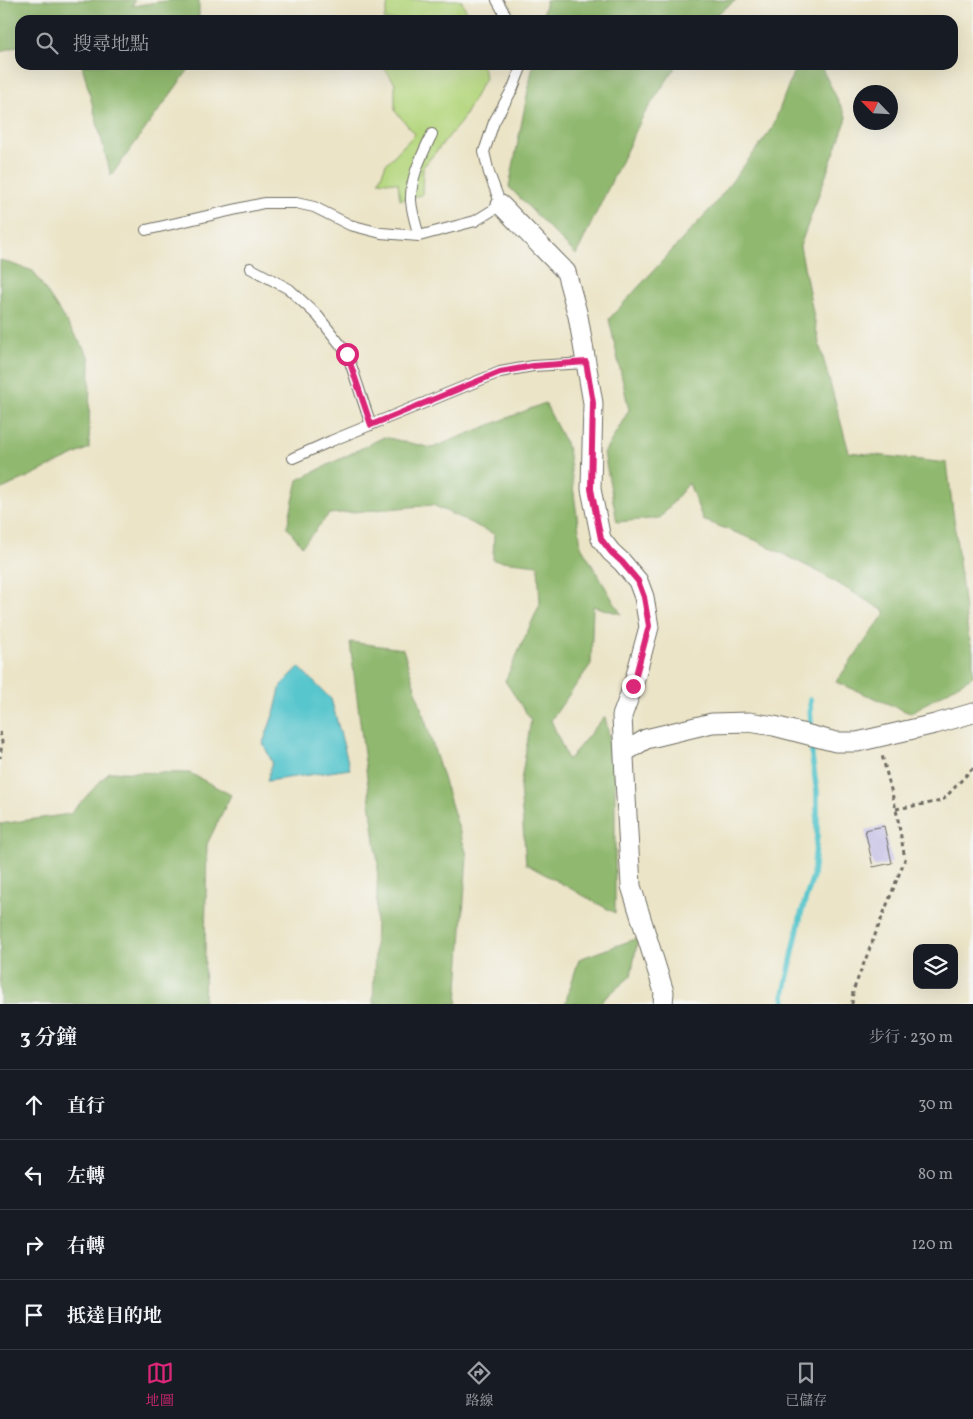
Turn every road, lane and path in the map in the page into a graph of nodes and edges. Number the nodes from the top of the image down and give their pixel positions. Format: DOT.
graph roads {
  1 [pos="497,0"];
  2 [pos="505,15"];
  3 [pos="520,70"];
  4 [pos="432,134"];
  5 [pos="500,205"];
  6 [pos="146,230"];
  7 [pos="419,236"];
  8 [pos="250,268"];
  9 [pos="586,362"];
  10 [pos="371,425"];
  11 [pos="293,458"];
  12 [pos="973,713"];
  13 [pos="0,732"];
  14 [pos="877,737"];
  15 [pos="624,752"];
  16 [pos="0,758"];
  17 [pos="973,768"];
  18 [pos="896,809"];
  19 [pos="663,1004"];
  20 [pos="852,1004"];
  1 -- 2 [label="lane"];
  3 -- 5 [label="lane"];
  4 -- 7 [label="lane"];
  5 -- 7 [label="lane"];
  5 -- 9 [label="street"];
  6 -- 7 [label="lane"];
  8 -- 10 [label="lane"];
  9 -- 10 [label="lane"];
  9 -- 15 [label="street"];
  10 -- 11 [label="lane"];
  12 -- 14 [label="street"];
  13 -- 16 [label="path"];
  14 -- 15 [label="street"];
  14 -- 18 [label="path"];
  15 -- 19 [label="street"];
  17 -- 18 [label="path"];
  18 -- 20 [label="path"];
}
